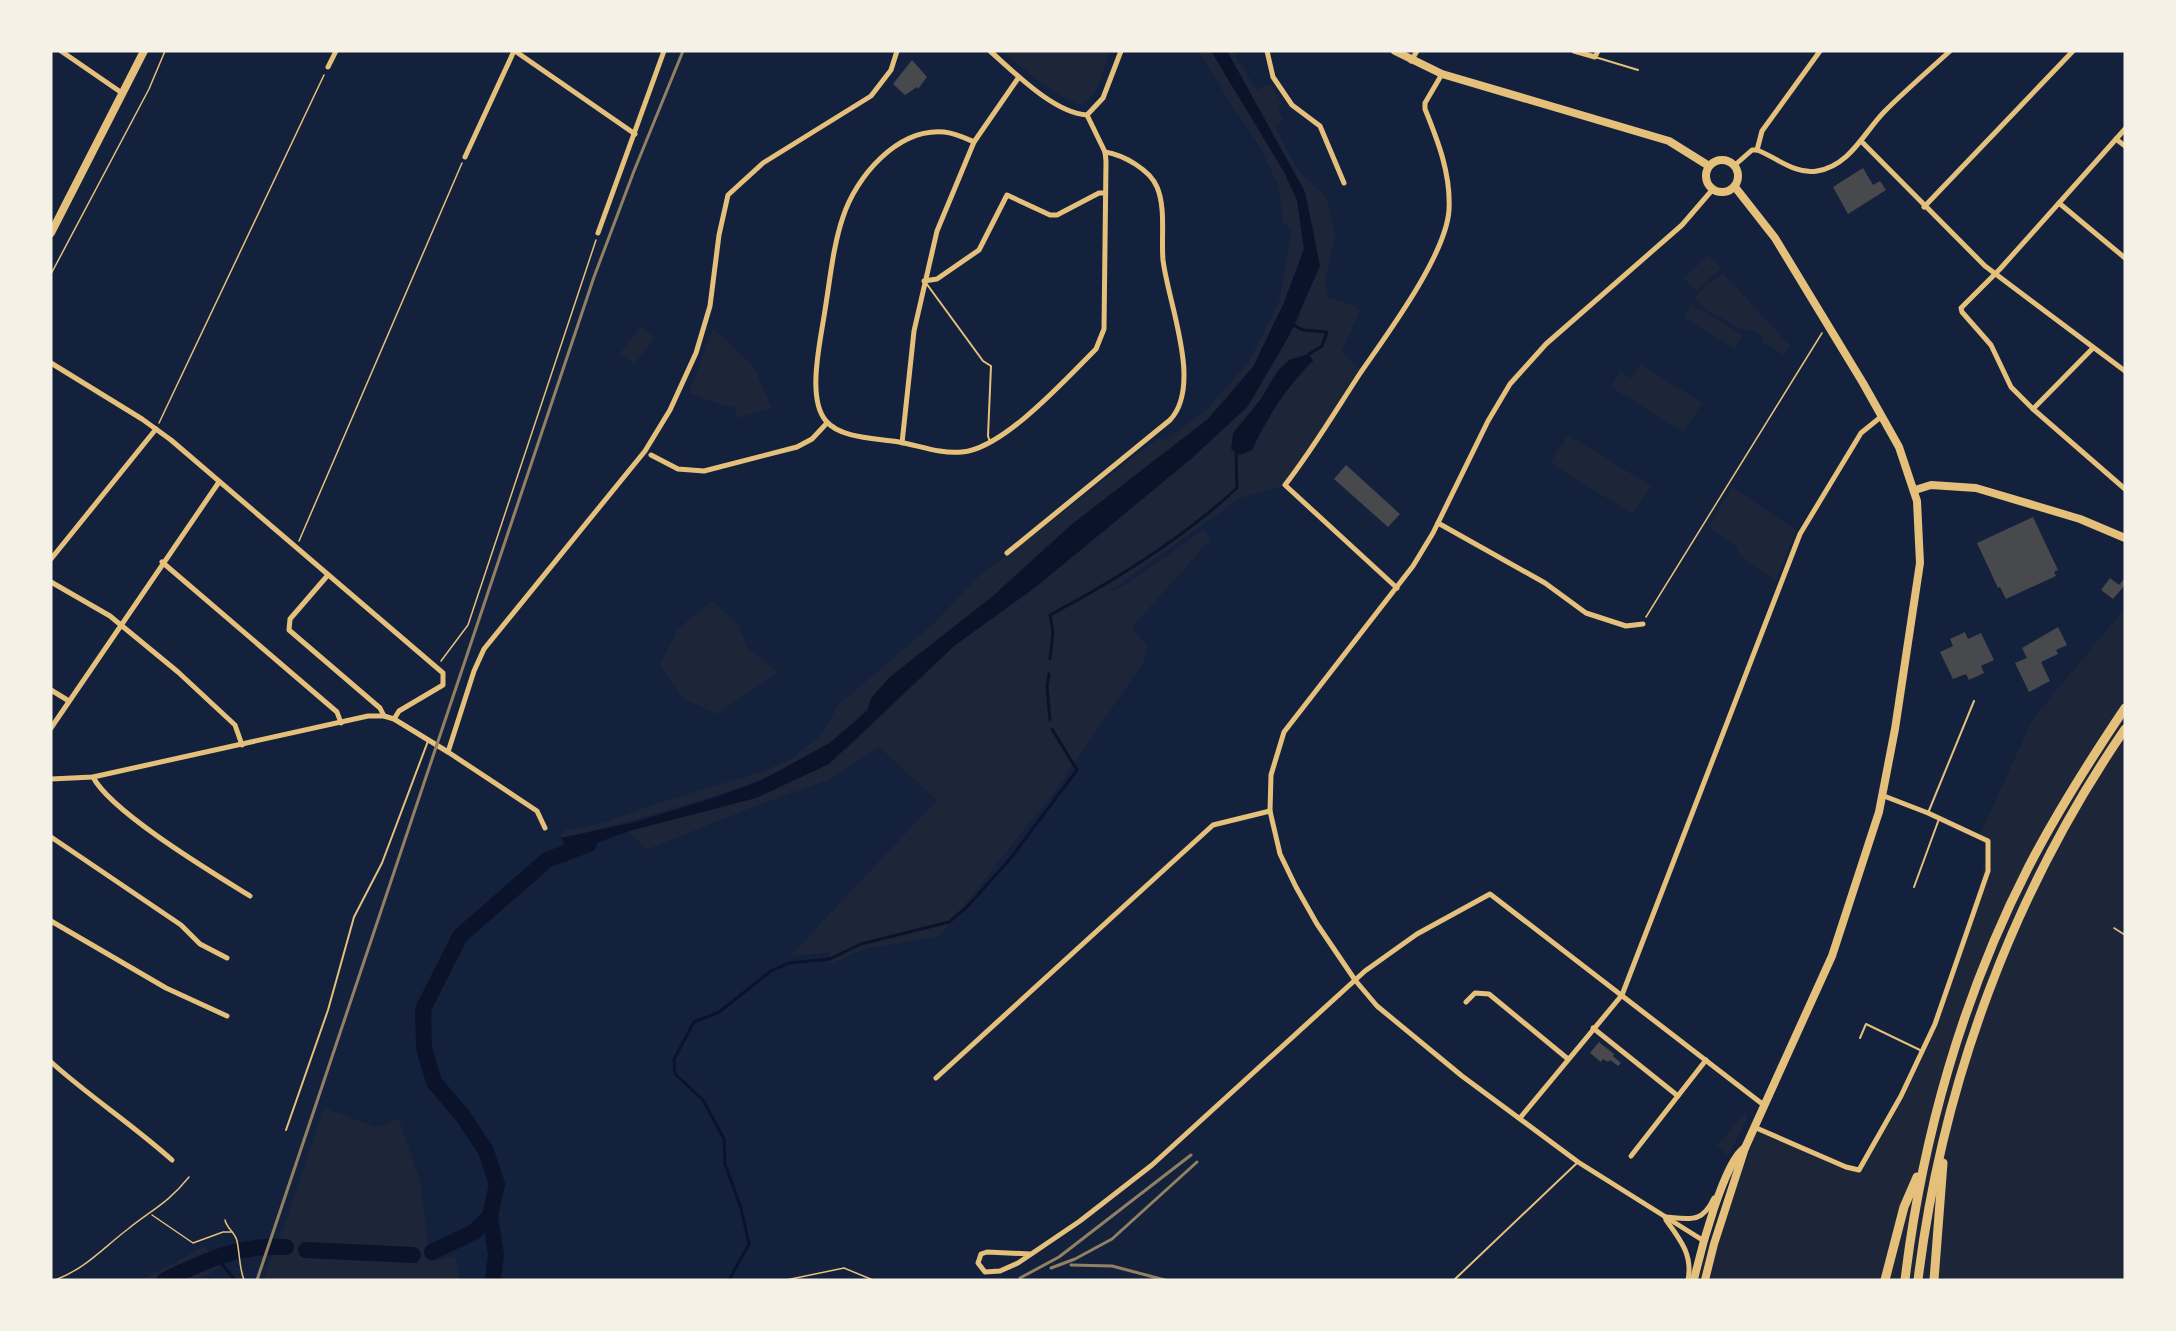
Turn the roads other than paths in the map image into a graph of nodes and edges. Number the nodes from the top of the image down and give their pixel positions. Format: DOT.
graph roads {
  1 [pos="61,51"];
  2 [pos="144,51"];
  3 [pos="336,51"];
  4 [pos="515,51"];
  5 [pos="664,51"];
  6 [pos="897,51"];
  7 [pos="990,51"];
  8 [pos="1121,51"];
  9 [pos="1268,51"];
  10 [pos="1395,51"];
  11 [pos="1417,51"];
  12 [pos="1574,51"];
  13 [pos="1820,51"];
  14 [pos="1950,51"];
  15 [pos="2073,51"];
  16 [pos="1597,54"];
  17 [pos="1411,61"];
  18 [pos="328,67"];
  19 [pos="1638,70"];
  20 [pos="1442,74"];
  21 [pos="1019,77"];
  22 [pos="122,93"];
  23 [pos="1087,115"];
  24 [pos="2125,129"];
  25 [pos="635,134"];
  26 [pos="2116,139"];
  27 [pos="1861,141"];
  28 [pos="974,142"];
  29 [pos="2125,146"];
  30 [pos="1757,150"];
  31 [pos="1105,153"];
  32 [pos="465,157"];
  33 [pos="1735,165"];
  34 [pos="1709,166"];
  35 [pos="1344,183"];
  36 [pos="1735,187"];
  37 [pos="1713,189"];
  38 [pos="1105,193"];
  39 [pos="2059,204"];
  40 [pos="1924,207"];
  41 [pos="51,233"];
  42 [pos="598,233"];
  43 [pos="2125,258"];
  44 [pos="1995,274"];
  45 [pos="924,281"];
  46 [pos="2093,348"];
  47 [pos="51,363"];
  48 [pos="2125,371"];
  49 [pos="2033,409"];
  50 [pos="1882,416"];
  51 [pos="827,423"];
  52 [pos="156,429"];
  53 [pos="902,443"];
  54 [pos="991,444"];
  55 [pos="651,455"];
  56 [pos="219,482"];
  57 [pos="2125,489"];
  58 [pos="1915,490"];
  59 [pos="1438,523"];
  60 [pos="2124,535"];
  61 [pos="1007,553"];
  62 [pos="51,559"];
  63 [pos="162,562"];
  64 [pos="328,575"];
  65 [pos="51,582"];
  66 [pos="1397,588"];
  67 [pos="1643,624"];
  68 [pos="122,625"];
  69 [pos="51,690"];
  70 [pos="69,701"];
  71 [pos="1974,701"];
  72 [pos="2125,708"];
  73 [pos="384,716"];
  74 [pos="394,719"];
  75 [pos="341,723"];
  76 [pos="51,728"];
  77 [pos="2125,729"];
  78 [pos="428,741"];
  79 [pos="242,745"];
  80 [pos="448,752"];
  81 [pos="93,777"];
  82 [pos="51,779"];
  83 [pos="1884,796"];
  84 [pos="1270,811"];
  85 [pos="1928,813"];
  86 [pos="1939,819"];
  87 [pos="545,828"];
  88 [pos="51,837"];
  89 [pos="1914,887"];
  90 [pos="250,896"];
  91 [pos="51,921"];
  92 [pos="227,958"];
  93 [pos="1355,980"];
  94 [pos="1622,995"];
  95 [pos="1466,1002"];
  96 [pos="227,1016"];
  97 [pos="1593,1028"];
  98 [pos="1860,1038"];
  99 [pos="1922,1051"];
  100 [pos="1568,1059"];
  101 [pos="1706,1060"];
  102 [pos="51,1062"];
  103 [pos="936,1078"];
  104 [pos="1678,1096"];
  105 [pos="1765,1106"];
  106 [pos="1520,1118"];
  107 [pos="1948,1122"];
  108 [pos="1754,1127"];
  109 [pos="286,1130"];
  110 [pos="1745,1148"];
  111 [pos="1631,1156"];
  112 [pos="1925,1159"];
  113 [pos="172,1160"];
  114 [pos="1578,1162"];
  115 [pos="1724,1182"];
  116 [pos="1664,1216"];
  117 [pos="1704,1241"];
  118 [pos="1714,1244"];
  119 [pos="1030,1254"];
  120 [pos="1084,1280"];
  121 [pos="1100,1280"];
  122 [pos="1454,1280"];
  123 [pos="1688,1280"];
  124 [pos="1694,1280"];
  125 [pos="1705,1280"];
  126 [pos="1885,1280"];
  127 [pos="1905,1280"];
  128 [pos="1918,1280"];
  129 [pos="1934,1280"];
  1 -- 22 [label="street"];
  2 -- 22 [label="main road"];
  3 -- 18 [label="street"];
  4 -- 25 [label="street"];
  4 -- 32 [label="street"];
  5 -- 25 [label="street"];
  6 -- 80 [label="street"];
  7 -- 21 [label="street"];
  8 -- 23 [label="street"];
  9 -- 35 [label="street"];
  10 -- 17 [label="main road"];
  11 -- 17 [label="street"];
  12 -- 16 [label="street"];
  13 -- 30 [label="street"];
  14 -- 27 [label="street"];
  15 -- 40 [label="street"];
  16 -- 19 [label="lane"];
  17 -- 20 [label="main road"];
  20 -- 34 [label="main road"];
  20 -- 66 [label="street"];
  21 -- 23 [label="street"];
  21 -- 28 [label="street"];
  22 -- 41 [label="main road"];
  23 -- 31 [label="street"];
  24 -- 26 [label="street"];
  25 -- 42 [label="street"];
  26 -- 29 [label="street"];
  26 -- 39 [label="street"];
  27 -- 30 [label="street"];
  27 -- 40 [label="street"];
  28 -- 45 [label="street"];
  28 -- 51 [label="street"];
  30 -- 33 [label="street"];
  31 -- 38 [label="street"];
  31 -- 61 [label="street"];
  33 -- 34 [label="main road"];
  33 -- 36 [label="main road"];
  34 -- 37 [label="main road"];
  36 -- 37 [label="main road"];
  36 -- 50 [label="main road"];
  37 -- 59 [label="street"];
  38 -- 45 [label="street"];
  38 -- 54 [label="street"];
  39 -- 43 [label="street"];
  39 -- 44 [label="street"];
  40 -- 44 [label="street"];
  44 -- 46 [label="street"];
  44 -- 49 [label="street"];
  45 -- 53 [label="street"];
  45 -- 54 [label="lane"];
  46 -- 48 [label="street"];
  46 -- 49 [label="street"];
  47 -- 52 [label="street"];
  49 -- 57 [label="street"];
  50 -- 58 [label="main road"];
  50 -- 94 [label="street"];
  51 -- 53 [label="street"];
  51 -- 55 [label="street"];
  52 -- 56 [label="street"];
  52 -- 62 [label="street"];
  53 -- 54 [label="street"];
  56 -- 63 [label="street"];
  56 -- 64 [label="street"];
  58 -- 60 [label="main road"];
  58 -- 83 [label="main road"];
  59 -- 66 [label="street"];
  59 -- 67 [label="street"];
  63 -- 68 [label="street"];
  63 -- 75 [label="street"];
  64 -- 73 [label="street"];
  64 -- 74 [label="street"];
  65 -- 68 [label="street"];
  66 -- 84 [label="street"];
  68 -- 70 [label="street"];
  68 -- 79 [label="street"];
  69 -- 70 [label="street"];
  70 -- 76 [label="street"];
  71 -- 85 [label="lane"];
  72 -- 112 [label="highway"];
  73 -- 74 [label="street"];
  73 -- 75 [label="street"];
  74 -- 78 [label="street"];
  75 -- 79 [label="street"];
  77 -- 107 [label="highway"];
  78 -- 80 [label="street"];
  78 -- 109 [label="lane"];
  79 -- 81 [label="street"];
  80 -- 87 [label="street"];
  81 -- 82 [label="street"];
  81 -- 90 [label="street"];
  83 -- 85 [label="street"];
  83 -- 105 [label="main road"];
  84 -- 93 [label="street"];
  84 -- 103 [label="street"];
  85 -- 86 [label="street"];
  86 -- 89 [label="lane"];
  86 -- 99 [label="street"];
  88 -- 92 [label="street"];
  91 -- 96 [label="street"];
  93 -- 94 [label="street"];
  93 -- 106 [label="street"];
  93 -- 119 [label="street"];
  94 -- 97 [label="street"];
  94 -- 101 [label="street"];
  95 -- 100 [label="street"];
  97 -- 100 [label="street"];
  97 -- 104 [label="street"];
  98 -- 99 [label="lane"];
  99 -- 108 [label="street"];
  100 -- 106 [label="street"];
  101 -- 104 [label="street"];
  101 -- 105 [label="street"];
  102 -- 113 [label="street"];
  104 -- 111 [label="street"];
  105 -- 108 [label="main road"];
  106 -- 114 [label="street"];
  107 -- 128 [label="highway"];
  107 -- 129 [label="highway"];
  108 -- 110 [label="main road"];
  110 -- 115 [label="main road"];
  110 -- 118 [label="main road"];
  112 -- 126 [label="highway"];
  112 -- 127 [label="highway"];
  114 -- 116 [label="street"];
  114 -- 122 [label="lane"];
  115 -- 116 [label="street"];
  115 -- 117 [label="main road"];
  116 -- 117 [label="street"];
  116 -- 123 [label="street"];
  117 -- 118 [label="main road"];
  117 -- 124 [label="main road"];
  118 -- 125 [label="main road"];
  119 -- 119 [label="street"];
  120 -- 121 [label="lane"];
}
